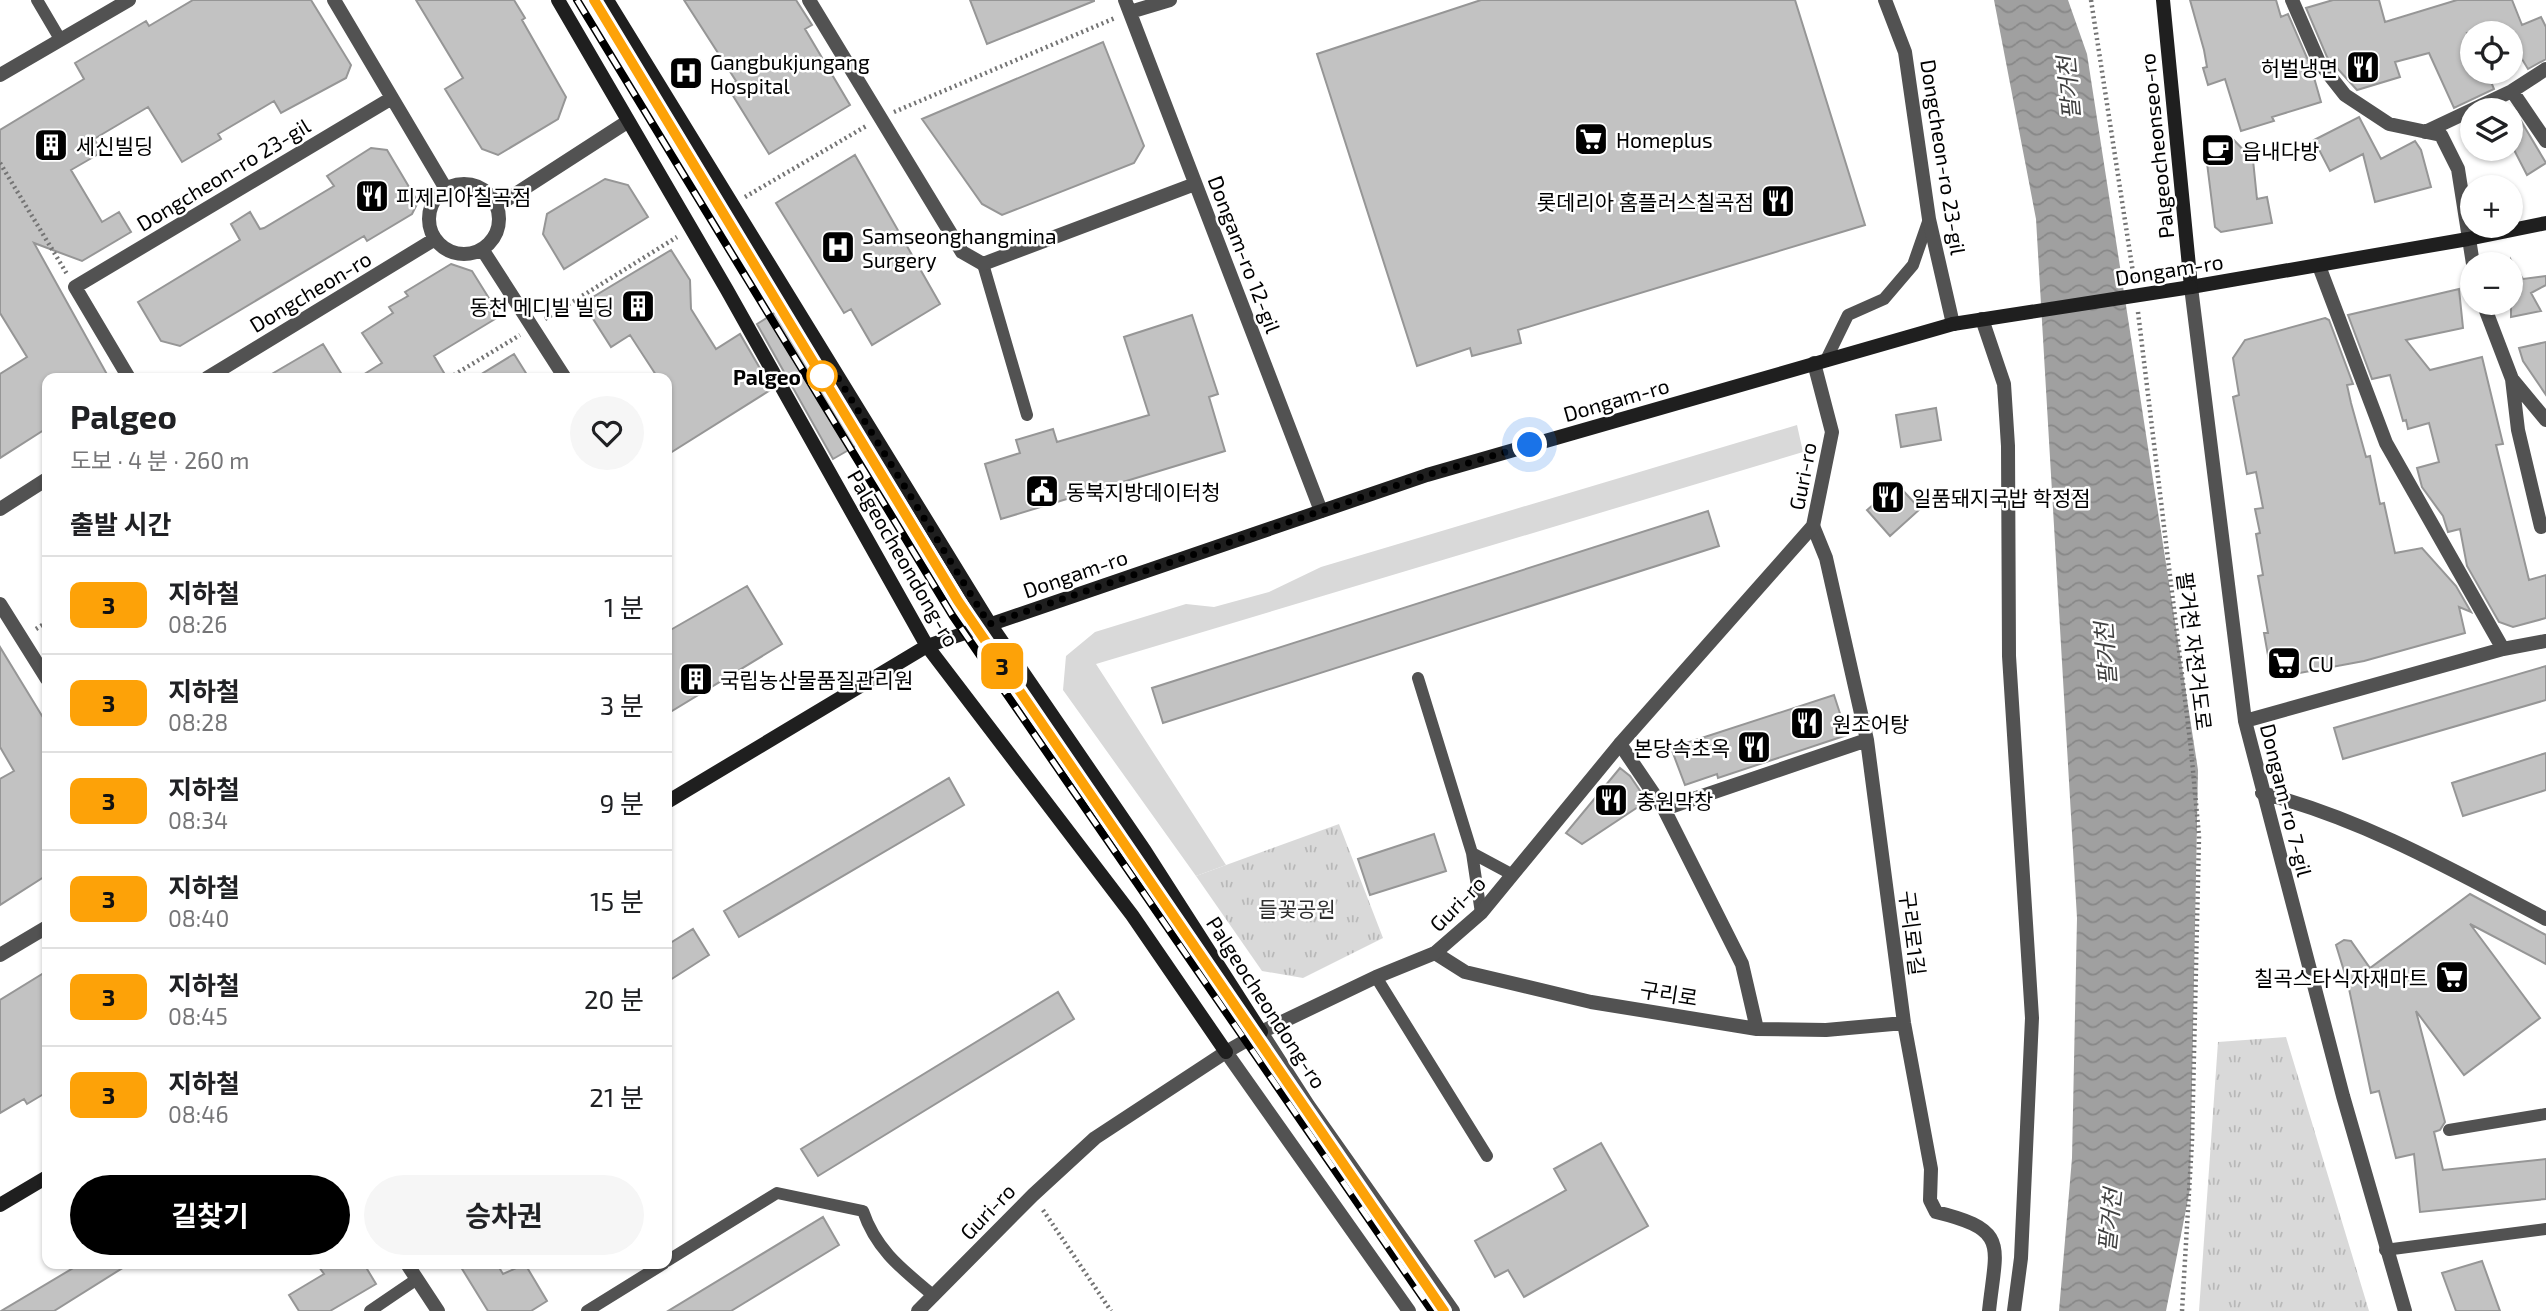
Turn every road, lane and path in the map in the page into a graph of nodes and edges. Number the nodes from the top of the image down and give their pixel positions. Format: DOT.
graph roads {
  1 [pos="37,0"];
  2 [pos="130,0"];
  3 [pos="334,0"];
  4 [pos="558,0"];
  5 [pos="607,0"];
  6 [pos="809,0"];
  7 [pos="1170,0"];
  8 [pos="1885,0"];
  9 [pos="2091,0"];
  10 [pos="2163,0"];
  11 [pos="2292,0"];
  12 [pos="1127,6"];
  13 [pos="60,39"];
  14 [pos="2546,69"];
  15 [pos="0,75"];
  16 [pos="2512,91"];
  17 [pos="392,98"];
  18 [pos="881,117"];
  19 [pos="627,122"];
  20 [pos="2425,132"];
  21 [pos="2546,141"];
  22 [pos="0,163"];
  23 [pos="1195,184"];
  24 [pos="446,189"];
  25 [pos="732,205"];
  26 [pos="498,206"];
  27 [pos="1929,219"];
  28 [pos="2546,223"];
  29 [pos="691,229"];
  30 [pos="435,239"];
  31 [pos="2468,239"];
  32 [pos="482,249"];
  33 [pos="2471,252"];
  34 [pos="983,264"];
  35 [pos="2319,266"];
  36 [pos="75,287"];
  37 [pos="2191,287"];
  38 [pos="2135,288"];
  39 [pos="2136,301"];
  40 [pos="2488,315"];
  41 [pos="1982,319"];
  42 [pos="1953,324"];
  43 [pos="534,326"];
  44 [pos="1820,362"];
  45 [pos="126,373"];
  46 [pos="215,373"];
  47 [pos="457,373"];
  48 [pos="562,373"];
  49 [pos="2512,379"];
  50 [pos="1027,415"];
  51 [pos="2546,420"];
  52 [pos="42,482"];
  53 [pos="0,509"];
  54 [pos="1321,511"];
  55 [pos="1813,526"];
  56 [pos="2541,527"];
  57 [pos="0,604"];
  58 [pos="989,624"];
  59 [pos="2546,641"];
  60 [pos="927,646"];
  61 [pos="2503,649"];
  62 [pos="42,671"];
  63 [pos="1418,678"];
  64 [pos="2245,721"];
  65 [pos="1867,740"];
  66 [pos="1620,744"];
  67 [pos="2262,793"];
  68 [pos="672,799"];
  69 [pos="1664,809"];
  70 [pos="1472,853"];
  71 [pos="1513,875"];
  72 [pos="1480,913"];
  73 [pos="2546,919"];
  74 [pos="42,930"];
  75 [pos="1435,953"];
  76 [pos="0,956"];
  77 [pos="1376,977"];
  78 [pos="1904,1023"];
  79 [pos="1757,1029"];
  80 [pos="1261,1032"];
  81 [pos="1226,1052"];
  82 [pos="2546,1114"];
  83 [pos="2449,1130"];
  84 [pos="1487,1156"];
  85 [pos="42,1180"];
  86 [pos="1032,1195"];
  87 [pos="0,1205"];
  88 [pos="2546,1229"];
  89 [pos="2385,1250"];
  90 [pos="672,1258"];
  91 [pos="410,1269"];
  92 [pos="654,1269"];
  93 [pos="417,1279"];
  94 [pos="934,1296"];
  95 [pos="370,1311"];
  96 [pos="438,1311"];
  97 [pos="587,1311"];
  98 [pos="918,1311"];
  99 [pos="1111,1311"];
  100 [pos="1409,1311"];
  101 [pos="1453,1311"];
  102 [pos="1989,1311"];
  103 [pos="2014,1311"];
  104 [pos="2182,1311"];
  105 [pos="2405,1311"];
  1 -- 13 [label="lane"];
  2 -- 13 [label="street"];
  3 -- 17 [label="street"];
  4 -- 19 [label="main road, Palgeocheondong-ro"];
  5 -- 25 [label="main road, Palgeocheondong-ro"];
  6 -- 18 [label="street"];
  7 -- 12 [label="street"];
  8 -- 27 [label="street, Dongcheon-ro 23-gil"];
  9 -- 38 [label="path"];
  10 -- 37 [label="main road, Palgeocheonseo-ro"];
  11 -- 20 [label="street"];
  12 -- 18 [label="path"];
  12 -- 23 [label="street, Dongam-ro 12-gil"];
  13 -- 15 [label="street"];
  14 -- 16 [label="street"];
  16 -- 20 [label="street"];
  16 -- 21 [label="street"];
  17 -- 24 [label="street"];
  17 -- 36 [label="street, Dongcheon-ro 23-gil"];
  18 -- 25 [label="path"];
  18 -- 34 [label="street"];
  19 -- 26 [label="street"];
  19 -- 29 [label="main road, Palgeocheondong-ro"];
  20 -- 31 [label="street"];
  22 -- 36 [label="path"];
  23 -- 34 [label="street"];
  23 -- 54 [label="street, Dongam-ro 12-gil"];
  24 -- 26 [label="street"];
  24 -- 30 [label="street"];
  25 -- 58 [label="main road, Palgeocheondong-ro"];
  26 -- 32 [label="street"];
  27 -- 42 [label="street, Dongcheon-ro 23-gil"];
  27 -- 44 [label="lane"];
  28 -- 31 [label="main road, Dongam-ro"];
  29 -- 43 [label="path"];
  29 -- 60 [label="main road, Palgeocheondong-ro"];
  30 -- 32 [label="street"];
  30 -- 46 [label="street, Dongcheon-ro"];
  31 -- 33 [label="street"];
  31 -- 35 [label="main road, Dongam-ro"];
  32 -- 43 [label="street"];
  34 -- 50 [label="lane"];
  35 -- 37 [label="main road, Dongam-ro"];
  35 -- 61 [label="street"];
  36 -- 45 [label="street"];
  37 -- 41 [label="main road, Dongam-ro, bridge"];
  37 -- 64 [label="street, Dongam-ro 7-gil"];
  39 -- 104 [label="path, 팔거천 자전거도로"];
  40 -- 49 [label="street"];
  41 -- 42 [label="main road, Dongam-ro, bridge"];
  41 -- 103 [label="street"];
  42 -- 44 [label="main road, Dongam-ro"];
  43 -- 47 [label="path"];
  43 -- 48 [label="street"];
  44 -- 54 [label="main road, Dongam-ro"];
  44 -- 55 [label="street, Guri-ro"];
  49 -- 51 [label="street"];
  49 -- 56 [label="street"];
  52 -- 53 [label="street"];
  54 -- 58 [label="main road, Dongam-ro"];
  55 -- 65 [label="street, 구리로1길"];
  55 -- 66 [label="street, Guri-ro"];
  57 -- 62 [label="street"];
  58 -- 60 [label="main road, Dongam-ro"];
  58 -- 80 [label="main road, Palgeocheondong-ro"];
  59 -- 61 [label="street"];
  60 -- 68 [label="main road, Dongam-ro"];
  60 -- 81 [label="main road, Palgeocheondong-ro"];
  61 -- 64 [label="street"];
  63 -- 70 [label="lane"];
  64 -- 67 [label="street, Dongam-ro 7-gil"];
  65 -- 69 [label="street"];
  65 -- 78 [label="street, 구리로1길"];
  66 -- 69 [label="street"];
  66 -- 71 [label="street, Guri-ro"];
  67 -- 73 [label="street"];
  67 -- 89 [label="street, Dongam-ro 7-gil"];
  69 -- 79 [label="street"];
  70 -- 71 [label="lane"];
  70 -- 72 [label="lane"];
  71 -- 72 [label="street, Guri-ro"];
  72 -- 75 [label="street, Guri-ro"];
  74 -- 76 [label="street"];
  75 -- 77 [label="street, Guri-ro"];
  75 -- 79 [label="street, 구리로"];
  77 -- 80 [label="street, Guri-ro"];
  77 -- 84 [label="lane"];
  78 -- 79 [label="street, 구리로"];
  78 -- 102 [label="street, 구리로1길"];
  80 -- 81 [label="street, Guri-ro"];
  80 -- 101 [label="street, Palgeocheondong-ro"];
  81 -- 86 [label="street, Guri-ro"];
  81 -- 100 [label="street, Palgeocheondong-ro"];
  82 -- 83 [label="lane"];
  85 -- 87 [label="main road"];
  86 -- 94 [label="street, Guri-ro"];
  86 -- 99 [label="path"];
  88 -- 89 [label="lane"];
  89 -- 105 [label="street, Dongam-ro 7-gil"];
  90 -- 94 [label="lane"];
  91 -- 93 [label="street"];
  92 -- 97 [label="lane"];
  93 -- 95 [label="lane"];
  93 -- 96 [label="street"];
  94 -- 98 [label="street, Guri-ro"];
}
